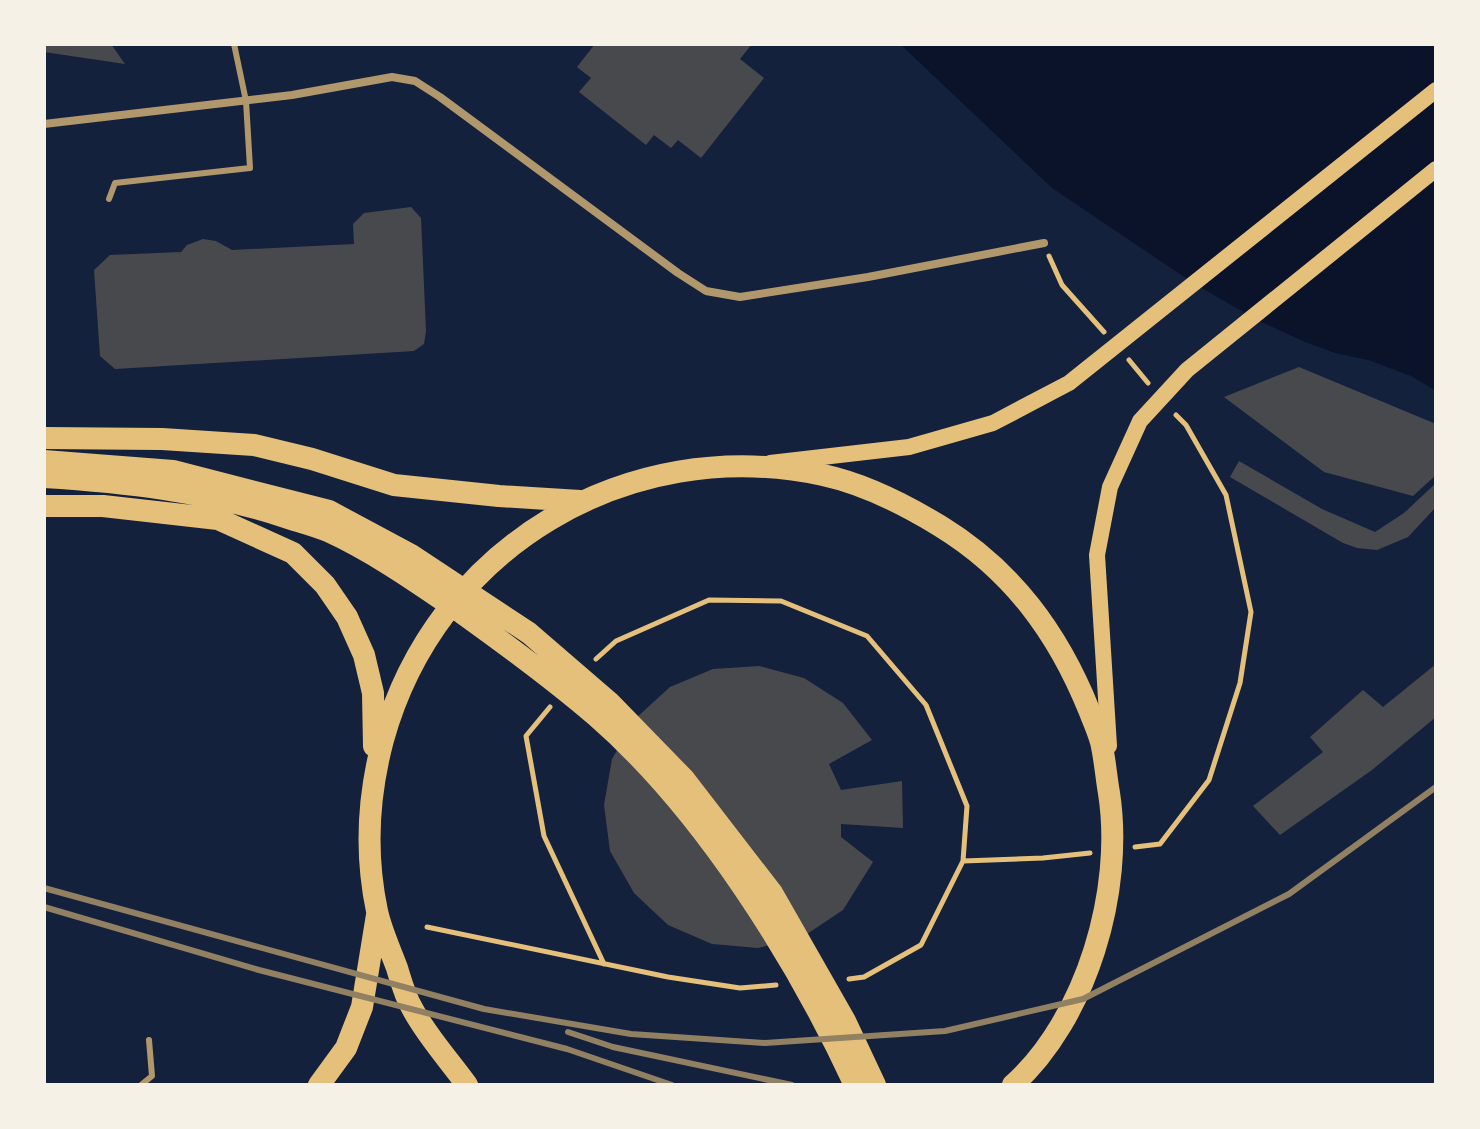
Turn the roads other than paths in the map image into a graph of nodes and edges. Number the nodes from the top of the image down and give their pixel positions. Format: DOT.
graph roads {
  1 [pos="234,44"];
  2 [pos="1436,90"];
  3 [pos="246,101"];
  4 [pos="44,124"];
  5 [pos="1436,169"];
  6 [pos="109,199"];
  7 [pos="1044,243"];
  8 [pos="44,438"];
  9 [pos="44,461"];
  10 [pos="744,465"];
  11 [pos="44,477"];
  12 [pos="580,501"];
  13 [pos="44,506"];
  14 [pos="374,772"];
  15 [pos="1113,819"];
  16 [pos="377,915"];
  17 [pos="149,1040"];
  18 [pos="1017,1083"];
  19 [pos="141,1085"];
  20 [pos="319,1085"];
  21 [pos="467,1085"];
  22 [pos="855,1085"];
  23 [pos="875,1085"];
  1 -- 3 [label="lane"];
  2 -- 10 [label="main road"];
  3 -- 4 [label="street"];
  3 -- 6 [label="lane"];
  3 -- 7 [label="street"];
  5 -- 15 [label="main road"];
  8 -- 12 [label="highway"];
  9 -- 23 [label="highway"];
  10 -- 12 [label="highway"];
  10 -- 15 [label="highway"];
  11 -- 22 [label="highway"];
  12 -- 14 [label="highway"];
  13 -- 14 [label="highway"];
  14 -- 16 [label="highway"];
  15 -- 18 [label="highway"];
  16 -- 20 [label="highway"];
  16 -- 21 [label="highway"];
  17 -- 19 [label="lane"];
}
